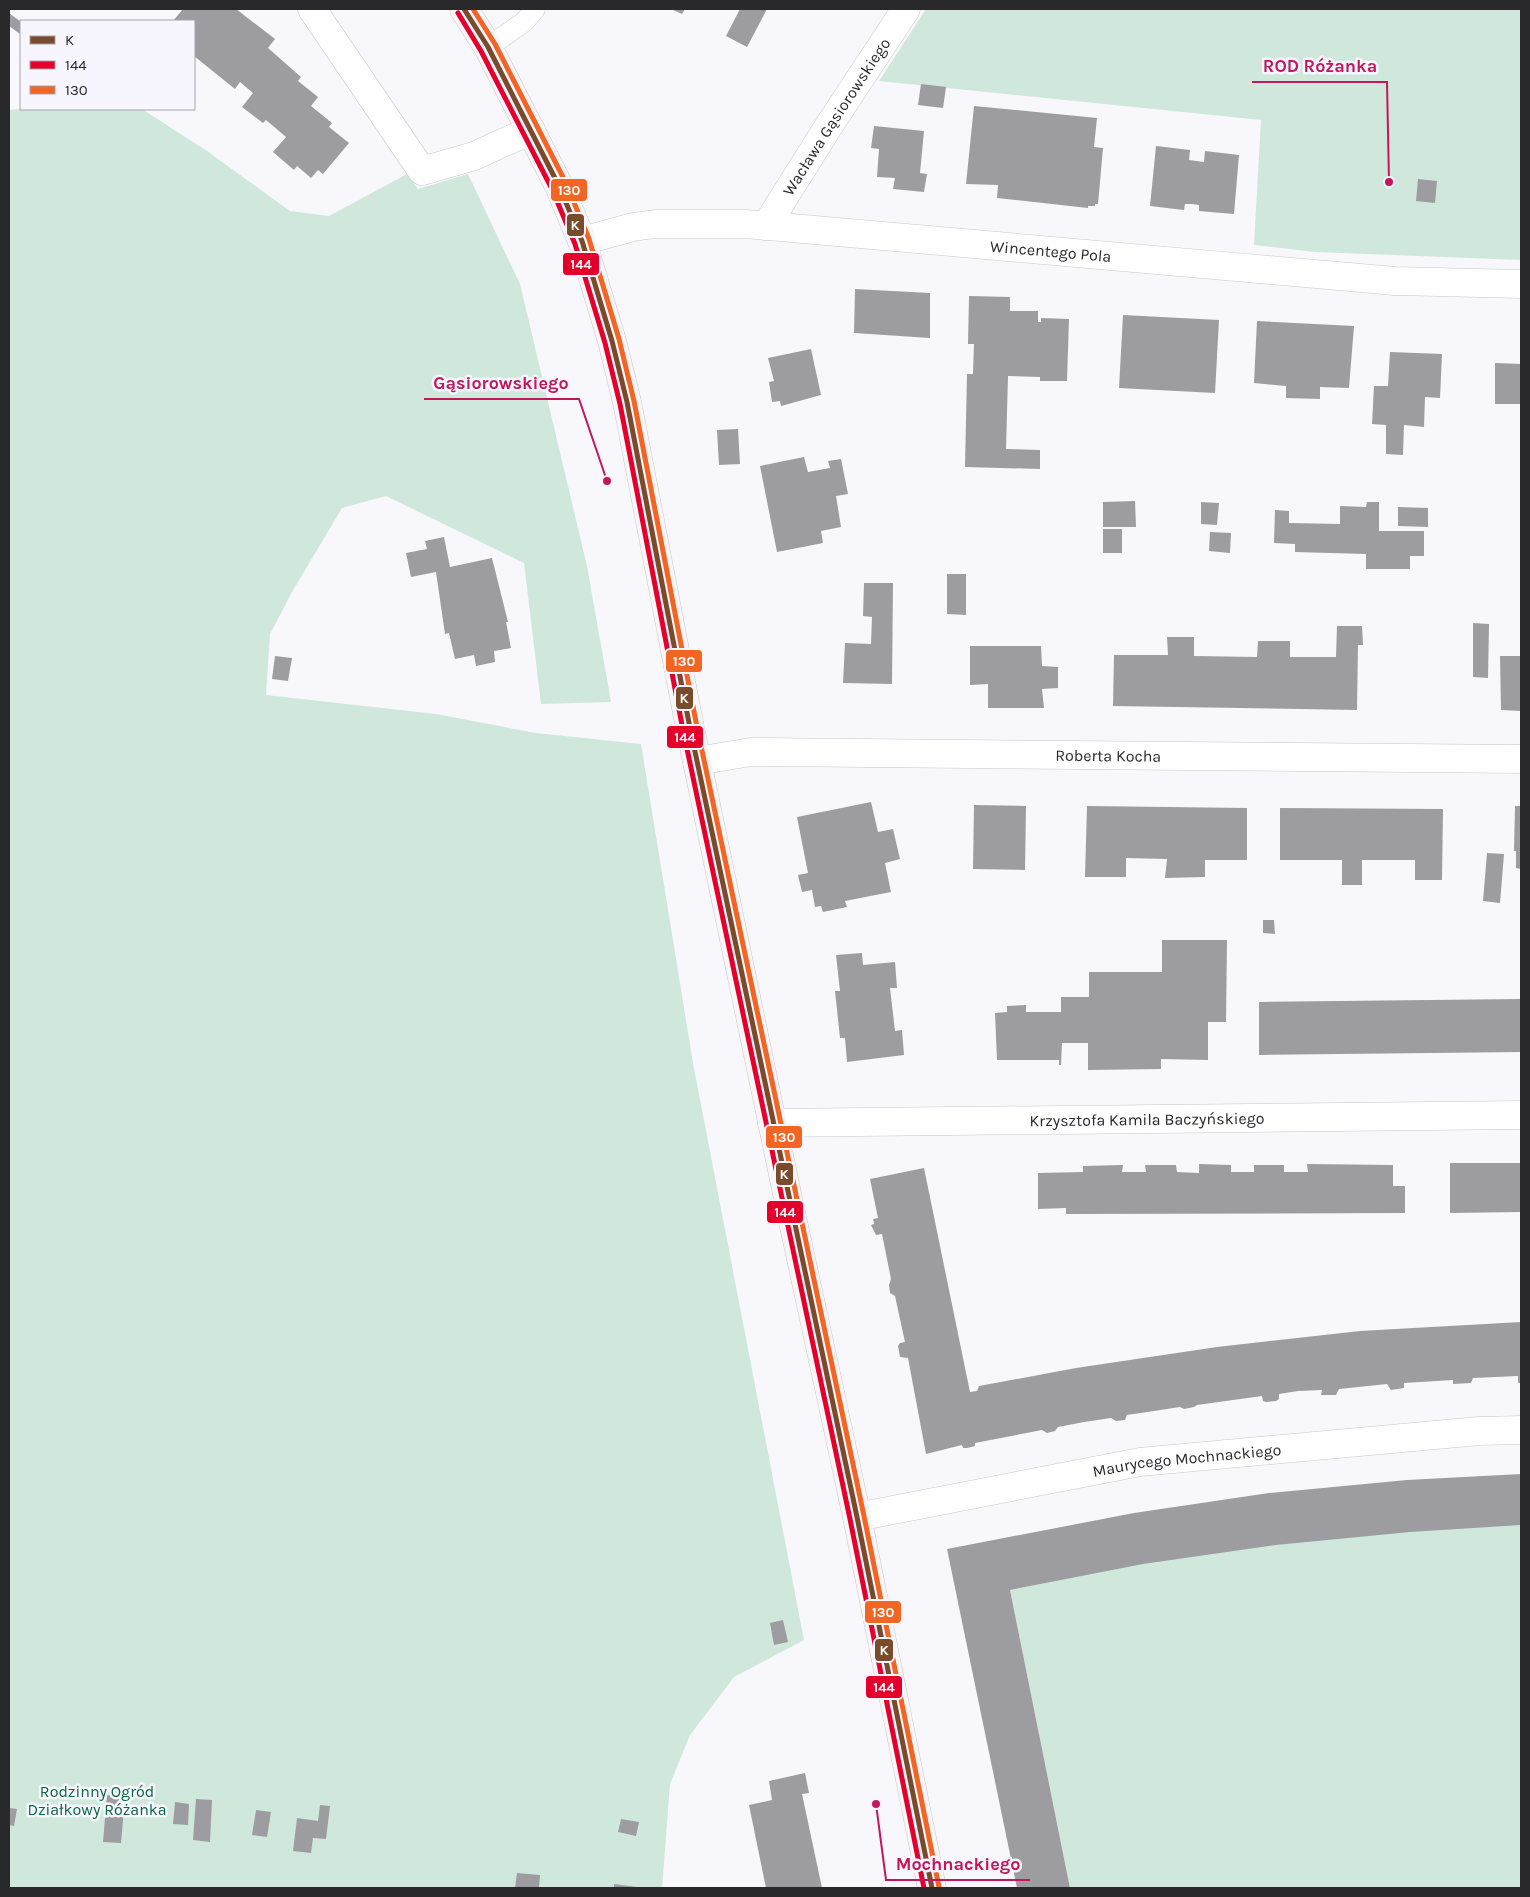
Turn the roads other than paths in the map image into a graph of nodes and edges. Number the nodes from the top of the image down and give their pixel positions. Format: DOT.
graph roads {
  1 [pos="312,9"];
  2 [pos="464,9"];
  3 [pos="535,9"];
  4 [pos="906,9"];
  5 [pos="488,47"];
  6 [pos="531,130"];
  7 [pos="766,226"];
  8 [pos="582,241"];
  9 [pos="1521,284"];
  10 [pos="1521,759"];
  11 [pos="697,761"];
  12 [pos="1521,1115"];
  13 [pos="772,1123"];
  14 [pos="1521,1430"];
  15 [pos="857,1517"];
  16 [pos="932,1888"];
  1 -- 6 [label="street"];
  2 -- 5 [label="street"];
  3 -- 5 [label="lane"];
  4 -- 7 [label="street, Wacława Gąsiorowskiego"];
  5 -- 6 [label="street"];
  6 -- 8 [label="street"];
  7 -- 8 [label="street, Wincentego Pola"];
  7 -- 9 [label="street, Wincentego Pola"];
  8 -- 11 [label="street"];
  10 -- 11 [label="street, Roberta Kocha"];
  11 -- 13 [label="street"];
  12 -- 13 [label="street, Krzysztofa Kamila Baczyńskiego"];
  13 -- 15 [label="street"];
  14 -- 15 [label="street, Maurycego Mochnackiego"];
  15 -- 16 [label="street"];
}
